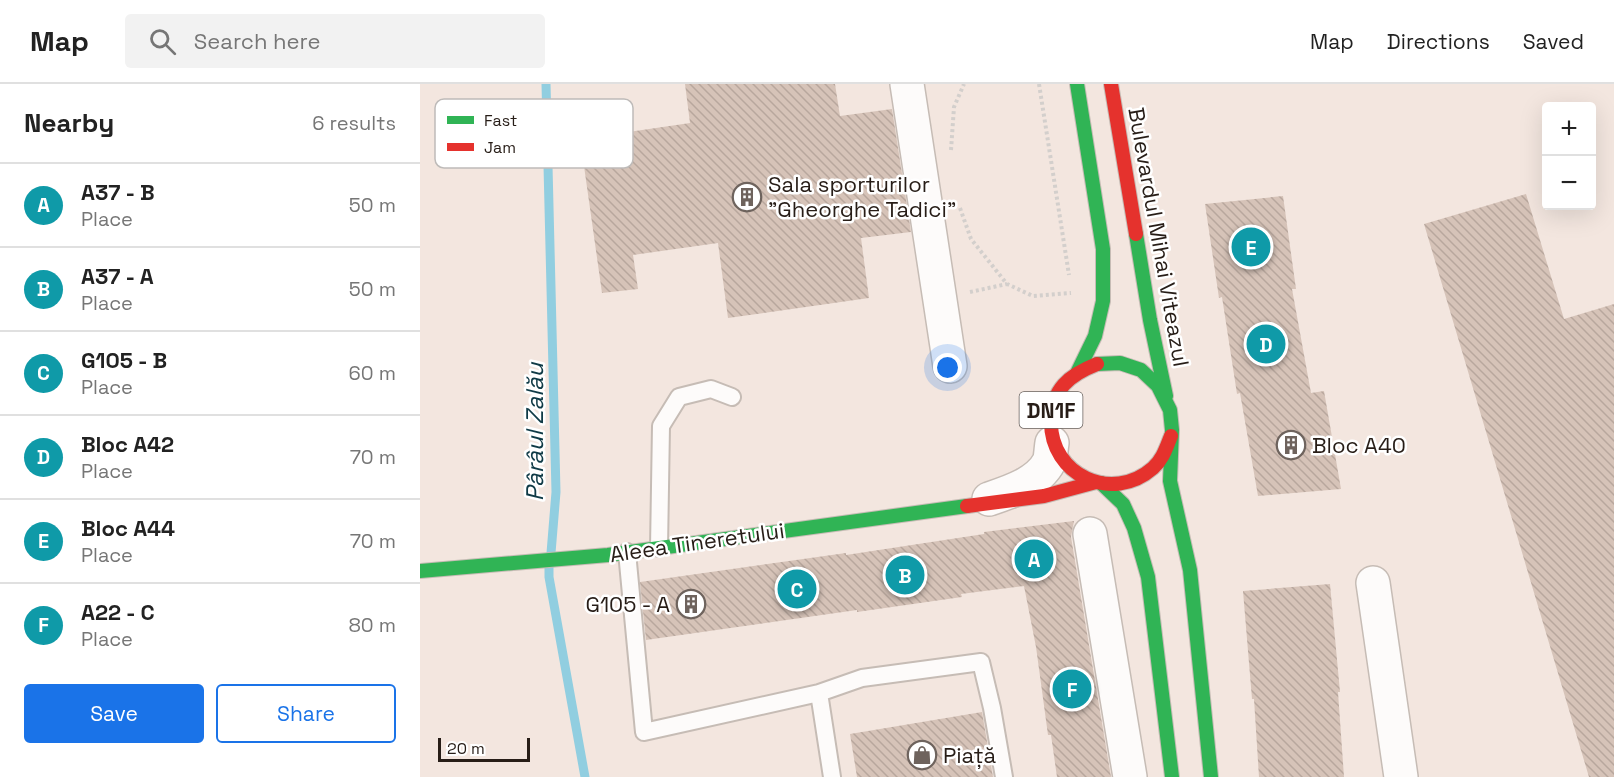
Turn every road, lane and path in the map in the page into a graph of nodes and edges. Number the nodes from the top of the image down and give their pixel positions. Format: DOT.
graph roads {
  1 [pos="907,84"];
  2 [pos="964,84"];
  3 [pos="1039,84"];
  4 [pos="1077,84"];
  5 [pos="1111,84"];
  6 [pos="951,151"];
  7 [pos="959,205"];
  8 [pos="1070,281"];
  9 [pos="1072,304"];
  10 [pos="950,366"];
  11 [pos="1078,371"];
  12 [pos="732,397"];
  13 [pos="1167,398"];
  14 [pos="1171,436"];
  15 [pos="1052,443"];
  16 [pos="1099,483"];
  17 [pos="973,505"];
  18 [pos="1090,534"];
  19 [pos="659,548"];
  20 [pos="627,552"];
  21 [pos="420,571"];
  22 [pos="1373,583"];
  23 [pos="819,693"];
  24 [pos="832,777"];
  25 [pos="1004,777"];
  26 [pos="1130,777"];
  27 [pos="1172,777"];
  28 [pos="1211,777"];
  29 [pos="1401,777"];
  1 -- 10 [label="street"];
  2 -- 6 [label="path"];
  3 -- 8 [label="path"];
  4 -- 11 [label="main road, DN1F"];
  5 -- 13 [label="main road, Bulevardul Mihai Viteazul"];
  7 -- 9 [label="path"];
  11 -- 13 [label="main road, DN1F"];
  11 -- 15 [label="main road, DN1F"];
  12 -- 19 [label="lane"];
  13 -- 14 [label="main road"];
  14 -- 16 [label="main road"];
  14 -- 28 [label="main road"];
  15 -- 16 [label="main road, DN1F"];
  15 -- 17 [label="street, Aleea Tineretului"];
  16 -- 17 [label="main road, Aleea Tineretului"];
  16 -- 27 [label="main road, DN1F"];
  17 -- 19 [label="main road, Aleea Tineretului"];
  18 -- 26 [label="street"];
  19 -- 20 [label="main road, Aleea Tineretului"];
  20 -- 21 [label="main road, Aleea Tineretului"];
  20 -- 23 [label="lane"];
  22 -- 29 [label="street"];
  23 -- 24 [label="lane"];
  23 -- 25 [label="lane"];
}
